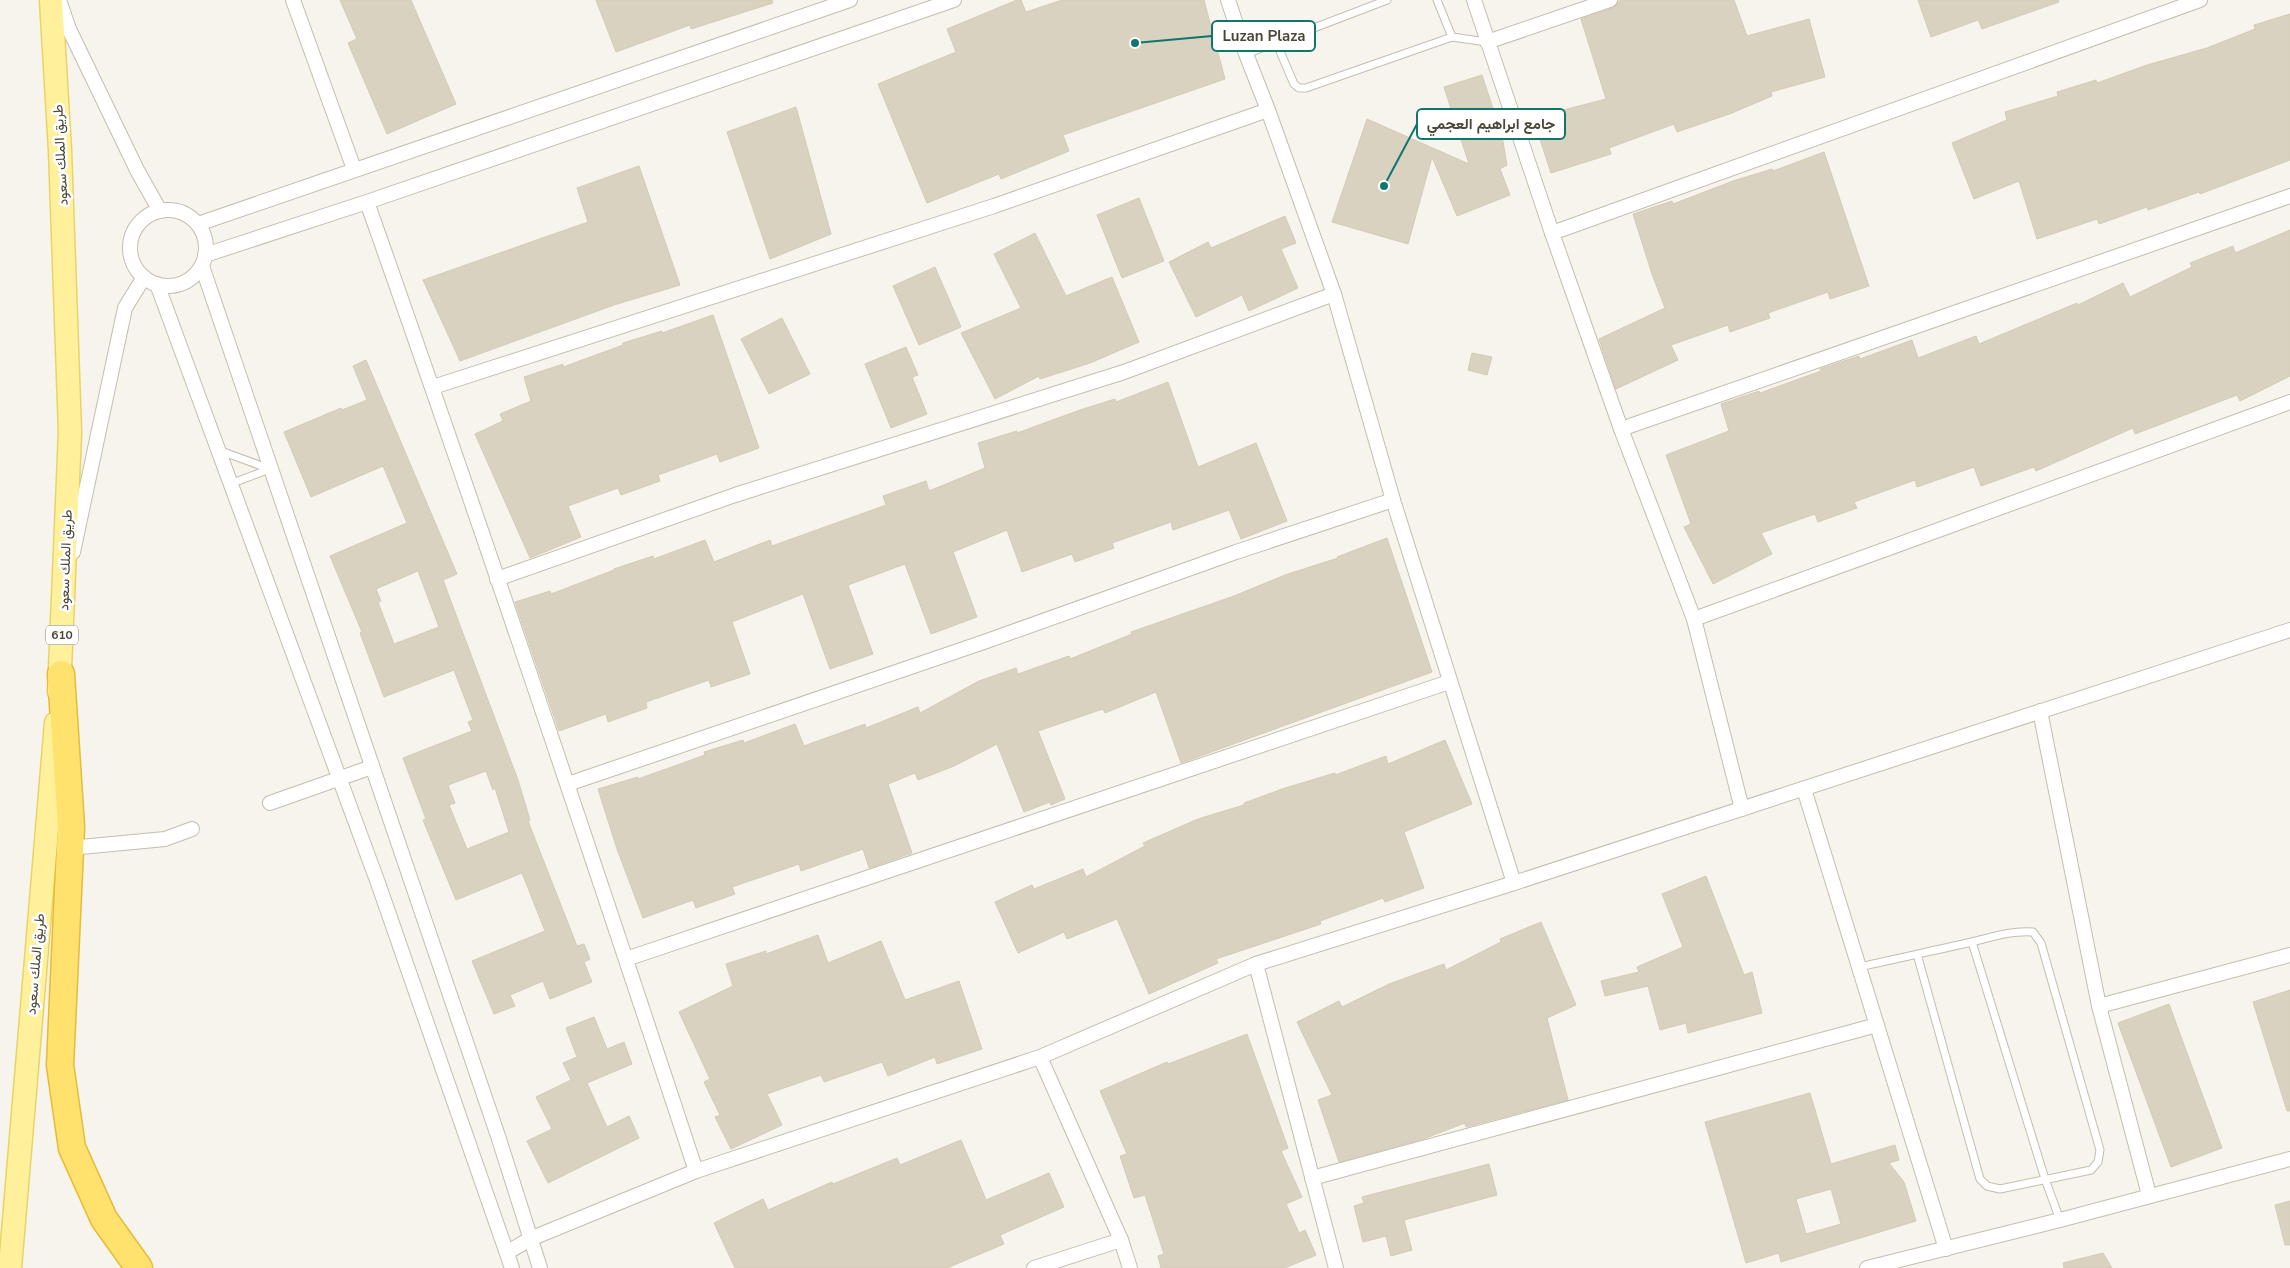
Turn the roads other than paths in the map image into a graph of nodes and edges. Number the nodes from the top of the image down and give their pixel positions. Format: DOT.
graph roads {
  1 [pos="51,0"];
  2 [pos="59,0"];
  3 [pos="293,0"];
  4 [pos="850,0"];
  5 [pos="954,0"];
  6 [pos="1228,0"];
  7 [pos="1387,0"];
  8 [pos="1437,0"];
  9 [pos="1474,0"];
  10 [pos="1610,0"];
  11 [pos="2200,0"];
  12 [pos="1452,37"];
  13 [pos="1276,42"];
  14 [pos="1487,42"];
  15 [pos="1246,54"];
  16 [pos="1268,110"];
  17 [pos="354,169"];
  18 [pos="2290,196"];
  19 [pos="367,202"];
  20 [pos="160,211"];
  21 [pos="198,224"];
  22 [pos="1552,233"];
  23 [pos="203,260"];
  24 [pos="144,277"];
  25 [pos="157,284"];
  26 [pos="1334,294"];
  27 [pos="433,388"];
  28 [pos="2290,402"];
  29 [pos="1621,429"];
  30 [pos="218,450"];
  31 [pos="230,484"];
  32 [pos="1393,500"];
  33 [pos="497,578"];
  34 [pos="63,596"];
  35 [pos="1694,618"];
  36 [pos="2290,630"];
  37 [pos="60,674"];
  38 [pos="1449,682"];
  39 [pos="2040,711"];
  40 [pos="372,767"];
  41 [pos="339,778"];
  42 [pos="568,784"];
  43 [pos="1804,789"];
  44 [pos="270,803"];
  45 [pos="1742,809"];
  46 [pos="192,829"];
  47 [pos="70,848"];
  48 [pos="1514,883"];
  49 [pos="1972,942"];
  50 [pos="1917,954"];
  51 [pos="2290,956"];
  52 [pos="626,959"];
  53 [pos="1256,964"];
  54 [pos="1860,967"];
  55 [pos="2099,1006"];
  56 [pos="1878,1025"];
  57 [pos="1040,1057"];
  58 [pos="2290,1159"];
  59 [pos="696,1171"];
  60 [pos="1312,1178"];
  61 [pos="2045,1179"];
  62 [pos="2149,1195"];
  63 [pos="2060,1220"];
  64 [pos="530,1239"];
  65 [pos="1120,1240"];
  66 [pos="1946,1249"];
  67 [pos="508,1252"];
  68 [pos="10,1268"];
  69 [pos="139,1268"];
  70 [pos="512,1268"];
  71 [pos="540,1268"];
  72 [pos="1034,1268"];
  73 [pos="1130,1268"];
  74 [pos="1336,1268"];
  75 [pos="1867,1268"];
  1 -- 34 [label="main road, طريق الملك سعود / 610"];
  2 -- 20 [label="street"];
  3 -- 17 [label="street"];
  4 -- 17 [label="street"];
  5 -- 19 [label="street"];
  6 -- 15 [label="street"];
  7 -- 13 [label="lane"];
  8 -- 12 [label="lane"];
  9 -- 14 [label="street"];
  10 -- 14 [label="street"];
  11 -- 22 [label="street"];
  12 -- 13 [label="lane"];
  12 -- 14 [label="lane"];
  13 -- 15 [label="lane"];
  14 -- 22 [label="street"];
  15 -- 16 [label="street"];
  16 -- 26 [label="street"];
  16 -- 27 [label="street"];
  17 -- 21 [label="street"];
  18 -- 29 [label="street"];
  19 -- 23 [label="street"];
  19 -- 27 [label="street"];
  20 -- 21 [label="street"];
  20 -- 24 [label="street"];
  21 -- 23 [label="street"];
  22 -- 29 [label="street"];
  23 -- 25 [label="street"];
  23 -- 40 [label="street"];
  24 -- 25 [label="street"];
  24 -- 34 [label="street"];
  25 -- 30 [label="street"];
  26 -- 32 [label="street"];
  26 -- 33 [label="street"];
  27 -- 33 [label="street"];
  28 -- 35 [label="street"];
  29 -- 35 [label="street"];
  30 -- 31 [label="street"];
  30 -- 31 [label="lane"];
  31 -- 41 [label="street"];
  32 -- 38 [label="street"];
  32 -- 42 [label="street"];
  33 -- 42 [label="street"];
  34 -- 37 [label="main road, طريق الملك سعود / 610"];
  35 -- 45 [label="street"];
  36 -- 39 [label="street"];
  37 -- 47 [label="highway"];
  37 -- 68 [label="main road, طريق الملك سعود / 610"];
  38 -- 48 [label="street"];
  38 -- 52 [label="street"];
  39 -- 43 [label="street"];
  39 -- 55 [label="street"];
  40 -- 41 [label="street"];
  40 -- 64 [label="street"];
  41 -- 44 [label="street"];
  41 -- 67 [label="street"];
  42 -- 52 [label="street"];
  43 -- 45 [label="street"];
  43 -- 54 [label="street"];
  45 -- 48 [label="street"];
  46 -- 47 [label="street"];
  47 -- 69 [label="highway"];
  48 -- 53 [label="street"];
  49 -- 50 [label="lane"];
  49 -- 61 [label="lane"];
  49 -- 61 [label="lane"];
  50 -- 54 [label="lane"];
  50 -- 61 [label="lane"];
  51 -- 55 [label="street"];
  52 -- 59 [label="street"];
  53 -- 57 [label="street"];
  53 -- 60 [label="street"];
  54 -- 56 [label="street"];
  55 -- 62 [label="street"];
  56 -- 60 [label="street"];
  56 -- 66 [label="street"];
  57 -- 59 [label="street"];
  57 -- 65 [label="street"];
  58 -- 62 [label="street"];
  59 -- 64 [label="street"];
  60 -- 74 [label="street"];
  61 -- 63 [label="lane"];
  62 -- 63 [label="street"];
  63 -- 66 [label="street"];
  64 -- 67 [label="street"];
  64 -- 71 [label="street"];
  65 -- 72 [label="street"];
  65 -- 73 [label="street"];
  66 -- 75 [label="street"];
  67 -- 70 [label="street"];
}
